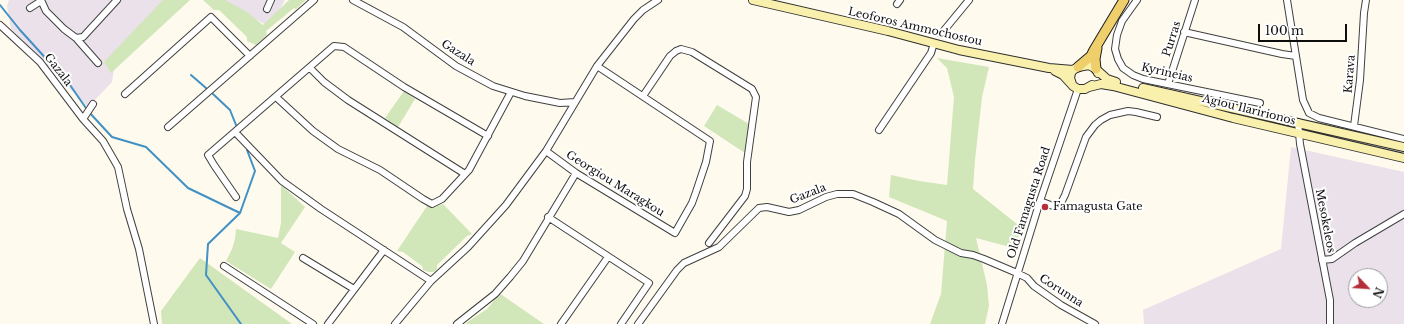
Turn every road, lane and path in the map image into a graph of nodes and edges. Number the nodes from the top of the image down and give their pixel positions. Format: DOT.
graph roads {
  1 [pos="41,0"];
  2 [pos="117,0"];
  3 [pos="271,0"];
  4 [pos="314,0"];
  5 [pos="353,0"];
  6 [pos="658,0"];
  7 [pos="754,0"];
  8 [pos="968,0"];
  9 [pos="1124,0"];
  10 [pos="1137,0"];
  11 [pos="1195,0"];
  12 [pos="1287,0"];
  13 [pos="1366,0"];
  14 [pos="30,8"];
  15 [pos="267,9"];
  16 [pos="0,24"];
  17 [pos="1184,32"];
  18 [pos="942,34"];
  19 [pos="76,38"];
  20 [pos="934,43"];
  21 [pos="1098,45"];
  22 [pos="250,56"];
  23 [pos="1296,56"];
  24 [pos="98,63"];
  25 [pos="597,66"];
  26 [pos="310,68"];
  27 [pos="1049,68"];
  28 [pos="1075,68"];
  29 [pos="1097,70"];
  30 [pos="1168,84"];
  31 [pos="1075,86"];
  32 [pos="1089,87"];
  33 [pos="511,92"];
  34 [pos="125,94"];
  35 [pos="643,96"];
  36 [pos="276,97"];
  37 [pos="575,102"];
  38 [pos="1260,103"];
  39 [pos="93,104"];
  40 [pos="1157,117"];
  41 [pos="83,119"];
  42 [pos="1298,122"];
  43 [pos="1354,126"];
  44 [pos="168,127"];
  45 [pos="878,130"];
  46 [pos="235,132"];
  47 [pos="1300,133"];
  48 [pos="488,136"];
  49 [pos="1404,139"];
  50 [pos="1404,147"];
  51 [pos="546,151"];
  52 [pos="1404,158"];
  53 [pos="576,173"];
  54 [pos="465,174"];
  55 [pos="236,197"];
  56 [pos="1040,201"];
  57 [pos="1404,214"];
  58 [pos="548,217"];
  59 [pos="709,242"];
  60 [pos="384,250"];
  61 [pos="608,257"];
  62 [pos="303,258"];
  63 [pos="1322,260"];
  64 [pos="224,266"];
  65 [pos="1017,273"];
  66 [pos="431,281"];
  67 [pos="354,289"];
  68 [pos="154,324"];
  69 [pos="313,324"];
  70 [pos="328,324"];
  71 [pos="395,324"];
  72 [pos="457,324"];
  73 [pos="561,324"];
  74 [pos="621,324"];
  75 [pos="638,324"];
  76 [pos="1002,324"];
  77 [pos="1095,324"];
  78 [pos="1330,324"];
  1 -- 14 [label="street"];
  1 -- 19 [label="street"];
  2 -- 19 [label="street"];
  3 -- 15 [label="street"];
  4 -- 22 [label="street"];
  5 -- 33 [label="street, Gazala"];
  6 -- 25 [label="street"];
  7 -- 20 [label="main road, Leoforos Ammochostou"];
  8 -- 18 [label="street"];
  9 -- 21 [label="main road"];
  10 -- 30 [label="street, Kyrineias"];
  11 -- 17 [label="street, Purras"];
  12 -- 23 [label="street"];
  13 -- 43 [label="street, Karava"];
  16 -- 41 [label="street, Gazala"];
  17 -- 23 [label="street"];
  17 -- 30 [label="street, Purras"];
  19 -- 24 [label="street"];
  20 -- 27 [label="main road, Leoforos Ammochostou"];
  20 -- 45 [label="street"];
  21 -- 28 [label="main road"];
  21 -- 29 [label="main road"];
  22 -- 34 [label="street"];
  22 -- 44 [label="street"];
  23 -- 43 [label="street"];
  25 -- 35 [label="street"];
  25 -- 37 [label="street"];
  26 -- 36 [label="street"];
  26 -- 48 [label="street"];
  26 -- 54 [label="street"];
  27 -- 28 [label="main road, Leoforos Ammochostou"];
  27 -- 31 [label="main road, Leoforos Ammochostou"];
  28 -- 29 [label="main road"];
  28 -- 31 [label="main road"];
  29 -- 32 [label="main road"];
  29 -- 42 [label="main road, Agiou Ilaririonos"];
  30 -- 38 [label="street, Kyrineias"];
  31 -- 32 [label="main road"];
  31 -- 56 [label="street, Old Famagusta Road"];
  32 -- 47 [label="main road, Agiou Ilaririonos"];
  33 -- 37 [label="street, Gazala"];
  33 -- 48 [label="street"];
  35 -- 53 [label="street, Georgiou Maragkou"];
  35 -- 59 [label="street"];
  36 -- 46 [label="street"];
  36 -- 54 [label="street"];
  37 -- 51 [label="street"];
  39 -- 41 [label="street"];
  40 -- 56 [label="street"];
  41 -- 68 [label="street, Gazala"];
  42 -- 47 [label="street, Mesokeleos"];
  42 -- 50 [label="main road, Agiou Ilaririonos"];
  43 -- 49 [label="street"];
  46 -- 55 [label="street"];
  46 -- 60 [label="street"];
  47 -- 52 [label="main road, Agiou Ilaririonos"];
  47 -- 63 [label="street, Mesokeleos"];
  48 -- 54 [label="street"];
  51 -- 53 [label="street, Georgiou Maragkou"];
  51 -- 66 [label="street"];
  53 -- 58 [label="street"];
  56 -- 65 [label="street, Old Famagusta Road"];
  57 -- 63 [label="street"];
  58 -- 61 [label="street"];
  58 -- 72 [label="street"];
  60 -- 66 [label="street"];
  60 -- 67 [label="street"];
  61 -- 73 [label="street"];
  61 -- 74 [label="street"];
  62 -- 67 [label="street"];
  63 -- 78 [label="street, Mesokeleos"];
  64 -- 69 [label="street"];
  65 -- 75 [label="street, Gazala"];
  65 -- 76 [label="street, Old Famagusta Road"];
  65 -- 77 [label="street, Corunna"];
  66 -- 71 [label="street"];
  67 -- 70 [label="street"];
}
